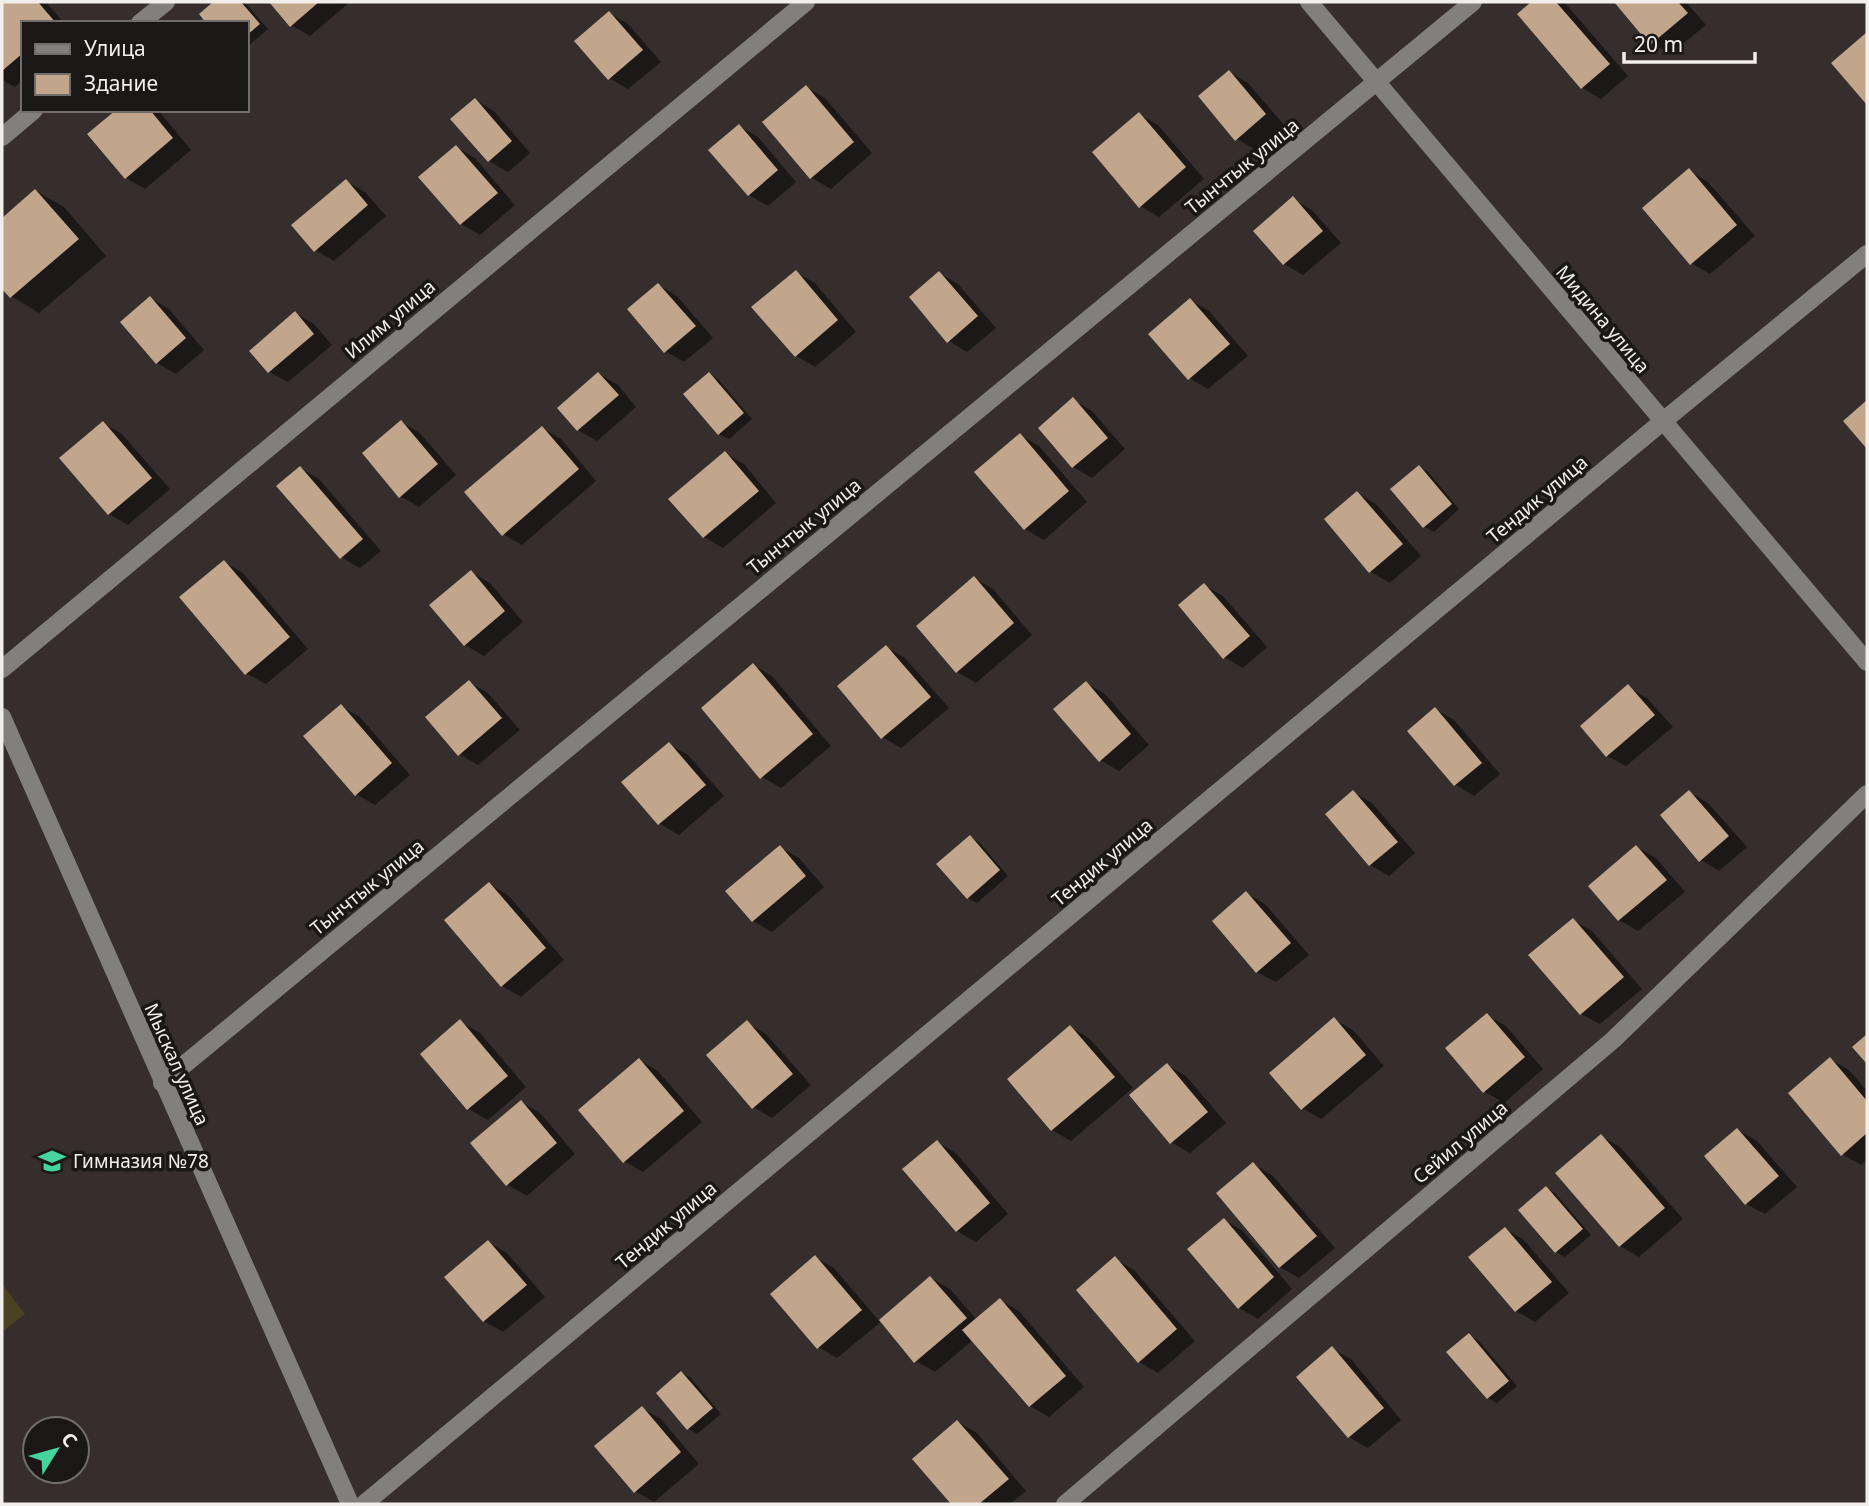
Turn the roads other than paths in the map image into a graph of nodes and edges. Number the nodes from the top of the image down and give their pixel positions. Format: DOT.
graph roads {
  1 [pos="166,2"];
  2 [pos="806,2"];
  3 [pos="1309,2"];
  4 [pos="1473,2"];
  5 [pos="142,21"];
  6 [pos="1377,82"];
  7 [pos="32,112"];
  8 [pos="2,136"];
  9 [pos="1867,254"];
  10 [pos="1662,422"];
  11 [pos="1867,662"];
  12 [pos="2,669"];
  13 [pos="2,717"];
  14 [pos="1867,794"];
  15 [pos="162,1083"];
  16 [pos="349,1504"];
  17 [pos="364,1504"];
  18 [pos="1065,1504"];
  1 -- 5 [label="street"];
  2 -- 12 [label="street, Илим улица"];
  3 -- 6 [label="street, Мидина улица"];
  4 -- 6 [label="street, Тынчтык улица"];
  6 -- 10 [label="street, Мидина улица"];
  6 -- 15 [label="street, Тынчтык улица"];
  7 -- 8 [label="street"];
  9 -- 10 [label="street, Тендик улица"];
  10 -- 11 [label="street, Мидина улица"];
  10 -- 17 [label="street, Тендик улица"];
  13 -- 15 [label="street, Мыскал улица"];
  14 -- 18 [label="street, Сейил улица"];
  15 -- 16 [label="street, Мыскал улица"];
}
